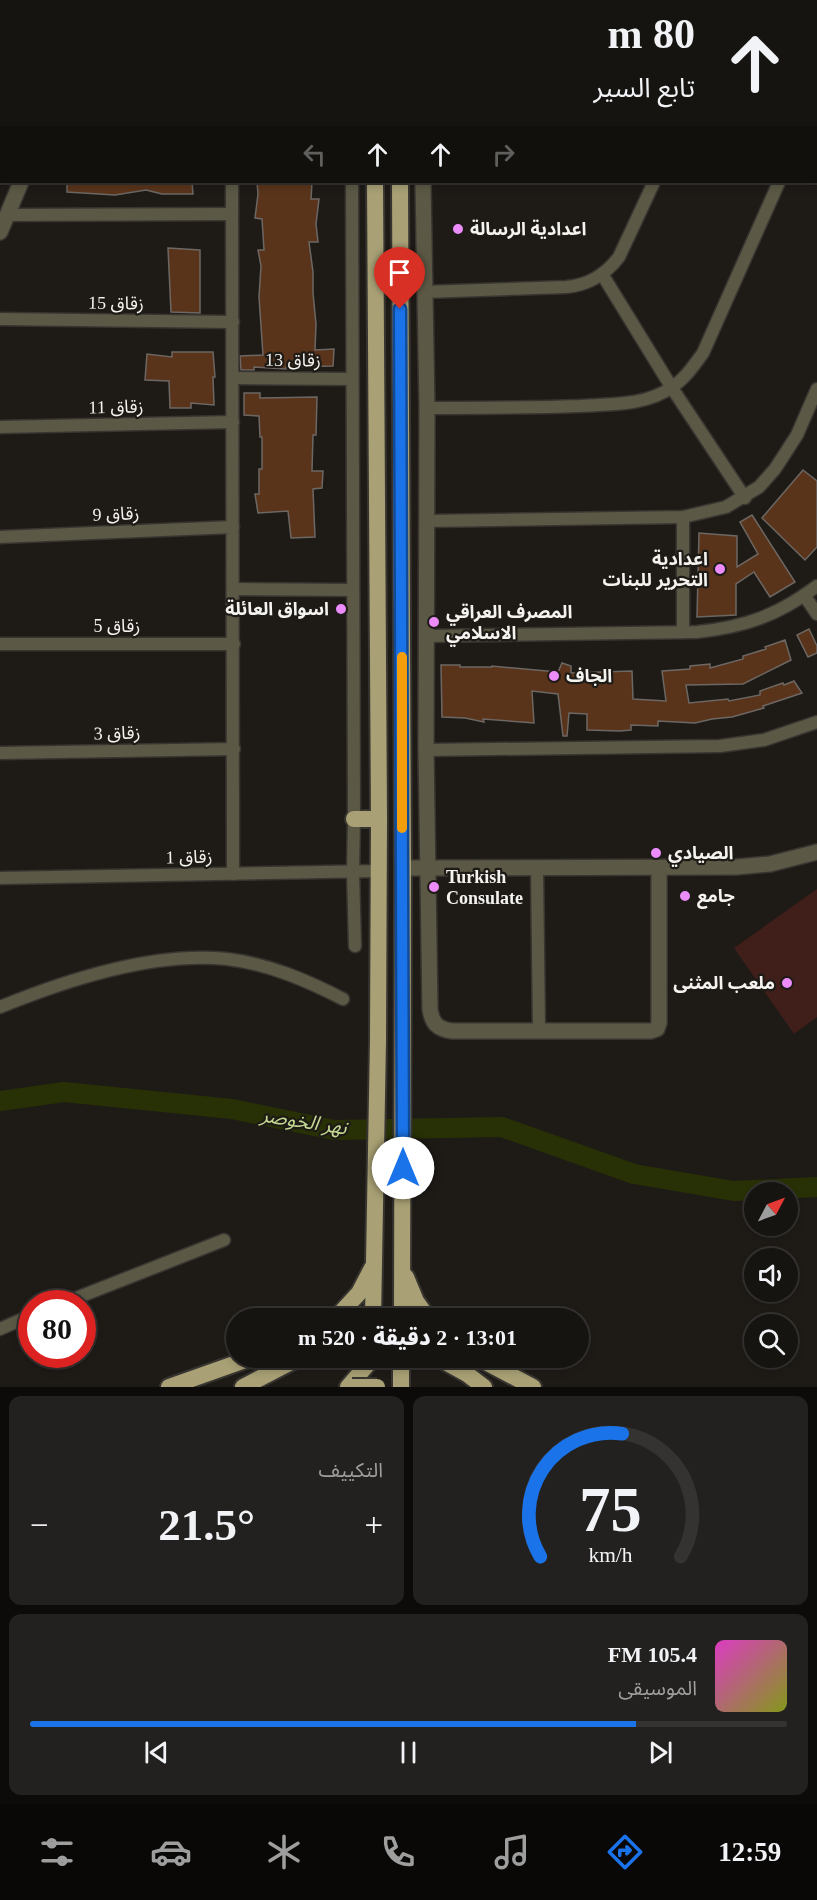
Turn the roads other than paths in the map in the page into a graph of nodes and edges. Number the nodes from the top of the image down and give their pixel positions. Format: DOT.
graph roads {
  1 [pos="21,183"];
  2 [pos="232,183"];
  3 [pos="352,183"];
  4 [pos="375,183"];
  5 [pos="400,183"];
  6 [pos="423,183"];
  7 [pos="654,183"];
  8 [pos="779,183"];
  9 [pos="232,214"];
  10 [pos="7,215"];
  11 [pos="0,232"];
  12 [pos="602,274"];
  13 [pos="424,292"];
  14 [pos="0,319"];
  15 [pos="232,322"];
  16 [pos="233,378"];
  17 [pos="352,379"];
  18 [pos="672,388"];
  19 [pos="817,388"];
  20 [pos="427,408"];
  21 [pos="233,422"];
  22 [pos="0,427"];
  23 [pos="745,498"];
  24 [pos="683,517"];
  25 [pos="427,521"];
  26 [pos="233,528"];
  27 [pos="0,537"];
  28 [pos="817,586"];
  29 [pos="234,589"];
  30 [pos="352,590"];
  31 [pos="804,595"];
  32 [pos="817,614"];
  33 [pos="683,632"];
  34 [pos="427,636"];
  35 [pos="0,644"];
  36 [pos="234,644"];
  37 [pos="817,722"];
  38 [pos="234,749"];
  39 [pos="426,750"];
  40 [pos="0,753"];
  41 [pos="354,819"];
  42 [pos="379,819"];
  43 [pos="817,852"];
  44 [pos="403,868"];
  45 [pos="427,868"];
  46 [pos="537,868"];
  47 [pos="659,868"];
  48 [pos="378,871"];
  49 [pos="353,872"];
  50 [pos="233,874"];
  51 [pos="0,878"];
  52 [pos="355,946"];
  53 [pos="343,999"];
  54 [pos="0,1007"];
  55 [pos="539,1030"];
  56 [pos="224,1240"];
  57 [pos="402,1263"];
  58 [pos="373,1265"];
  59 [pos="96,1290"];
  60 [pos="347,1308"];
  61 [pos="373,1308"];
  62 [pos="402,1308"];
  63 [pos="422,1308"];
  64 [pos="18,1321"];
  65 [pos="0,1329"];
  66 [pos="226,1367"];
  67 [pos="280,1368"];
  68 [pos="364,1368"];
  69 [pos="374,1368"];
  70 [pos="401,1368"];
  71 [pos="456,1368"];
  72 [pos="495,1368"];
  73 [pos="525,1385"];
  74 [pos="169,1387"];
  75 [pos="243,1387"];
  76 [pos="348,1387"];
  77 [pos="352,1387"];
  78 [pos="375,1387"];
  79 [pos="401,1387"];
  80 [pos="484,1387"];
  1 -- 10 [label="street"];
  2 -- 9 [label="street"];
  3 -- 17 [label="street"];
  4 -- 42 [label="highway"];
  5 -- 44 [label="highway"];
  6 -- 13 [label="street"];
  7 -- 12 [label="street"];
  8 -- 18 [label="street"];
  9 -- 10 [label="street"];
  9 -- 15 [label="street"];
  10 -- 11 [label="street"];
  12 -- 13 [label="street"];
  12 -- 18 [label="street"];
  13 -- 20 [label="street"];
  14 -- 15 [label="street, زقاق 15"];
  15 -- 16 [label="street"];
  16 -- 17 [label="street, زقاق 13"];
  16 -- 21 [label="street"];
  17 -- 30 [label="street"];
  18 -- 20 [label="street"];
  18 -- 23 [label="street"];
  19 -- 23 [label="street"];
  20 -- 25 [label="street"];
  21 -- 22 [label="street, زقاق 11"];
  21 -- 26 [label="street"];
  23 -- 24 [label="street"];
  24 -- 25 [label="street"];
  24 -- 33 [label="street"];
  25 -- 34 [label="street"];
  26 -- 27 [label="street, زقاق 9"];
  26 -- 29 [label="street"];
  28 -- 31 [label="street"];
  29 -- 30 [label="street"];
  29 -- 36 [label="street"];
  30 -- 41 [label="street"];
  31 -- 32 [label="street"];
  31 -- 33 [label="street"];
  33 -- 34 [label="street"];
  34 -- 39 [label="street"];
  35 -- 36 [label="street, زقاق 5"];
  36 -- 38 [label="street"];
  37 -- 39 [label="street"];
  38 -- 40 [label="street, زقاق 3"];
  38 -- 50 [label="street"];
  39 -- 45 [label="street"];
  41 -- 42 [label="highway"];
  41 -- 49 [label="street"];
  42 -- 48 [label="highway"];
  43 -- 47 [label="street"];
  44 -- 45 [label="street"];
  44 -- 57 [label="highway"];
  45 -- 46 [label="street"];
  45 -- 55 [label="street"];
  46 -- 47 [label="street"];
  46 -- 55 [label="street"];
  47 -- 55 [label="street"];
  48 -- 49 [label="street, زقاق 1"];
  48 -- 58 [label="highway"];
  49 -- 50 [label="street, زقاق 1"];
  49 -- 52 [label="street"];
  50 -- 51 [label="street, زقاق 1"];
  53 -- 54 [label="street"];
  56 -- 59 [label="street"];
  57 -- 62 [label="highway"];
  57 -- 63 [label="highway"];
  58 -- 60 [label="highway"];
  58 -- 61 [label="highway"];
  64 -- 65 [label="street"];
  66 -- 74 [label="highway"];
  67 -- 75 [label="highway"];
  68 -- 76 [label="highway"];
  69 -- 78 [label="highway"];
  70 -- 79 [label="highway"];
  71 -- 80 [label="highway"];
  72 -- 73 [label="highway"];
  77 -- 78 [label="highway, bridge"];
}
